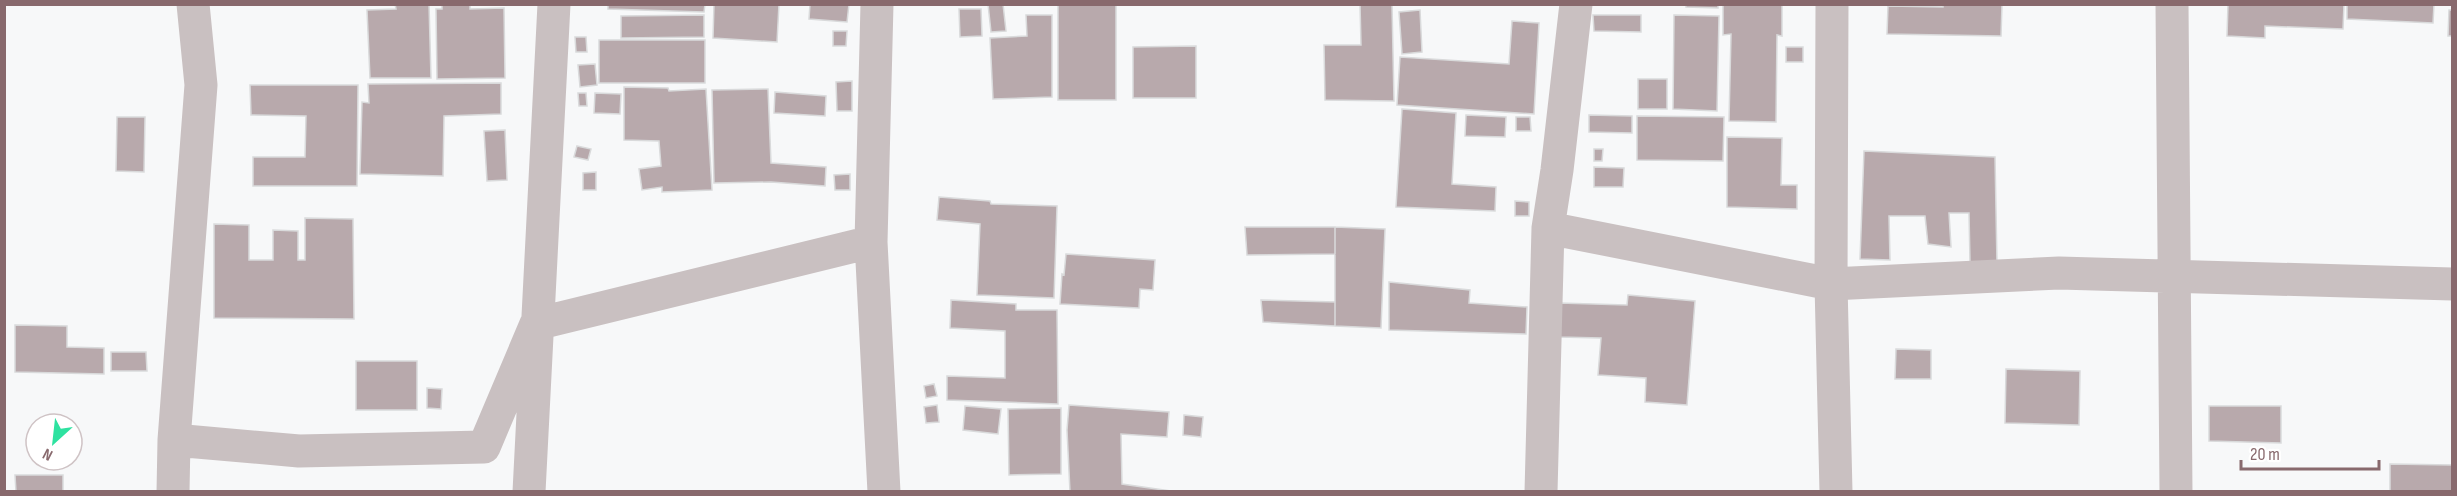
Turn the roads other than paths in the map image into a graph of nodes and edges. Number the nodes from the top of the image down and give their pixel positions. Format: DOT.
graph roads {
  1 [pos="193,4"];
  2 [pos="554,4"];
  3 [pos="877,4"];
  4 [pos="1576,4"];
  5 [pos="1832,4"];
  6 [pos="2172,4"];
  7 [pos="1548,228"];
  8 [pos="871,242"];
  9 [pos="2175,275"];
  10 [pos="1830,284"];
  11 [pos="2452,284"];
  12 [pos="536,324"];
  13 [pos="174,440"];
  14 [pos="173,492"];
  15 [pos="529,492"];
  16 [pos="884,492"];
  17 [pos="1541,492"];
  18 [pos="1836,492"];
  19 [pos="2176,492"];
  1 -- 13 [label="street"];
  2 -- 12 [label="street"];
  3 -- 8 [label="street"];
  4 -- 7 [label="street"];
  5 -- 10 [label="street"];
  6 -- 9 [label="street"];
  7 -- 10 [label="street"];
  7 -- 17 [label="street"];
  8 -- 12 [label="street"];
  8 -- 16 [label="street"];
  9 -- 10 [label="street"];
  9 -- 11 [label="street"];
  9 -- 19 [label="street"];
  10 -- 18 [label="street"];
  12 -- 13 [label="street"];
  12 -- 15 [label="street"];
  13 -- 14 [label="street"];
}
